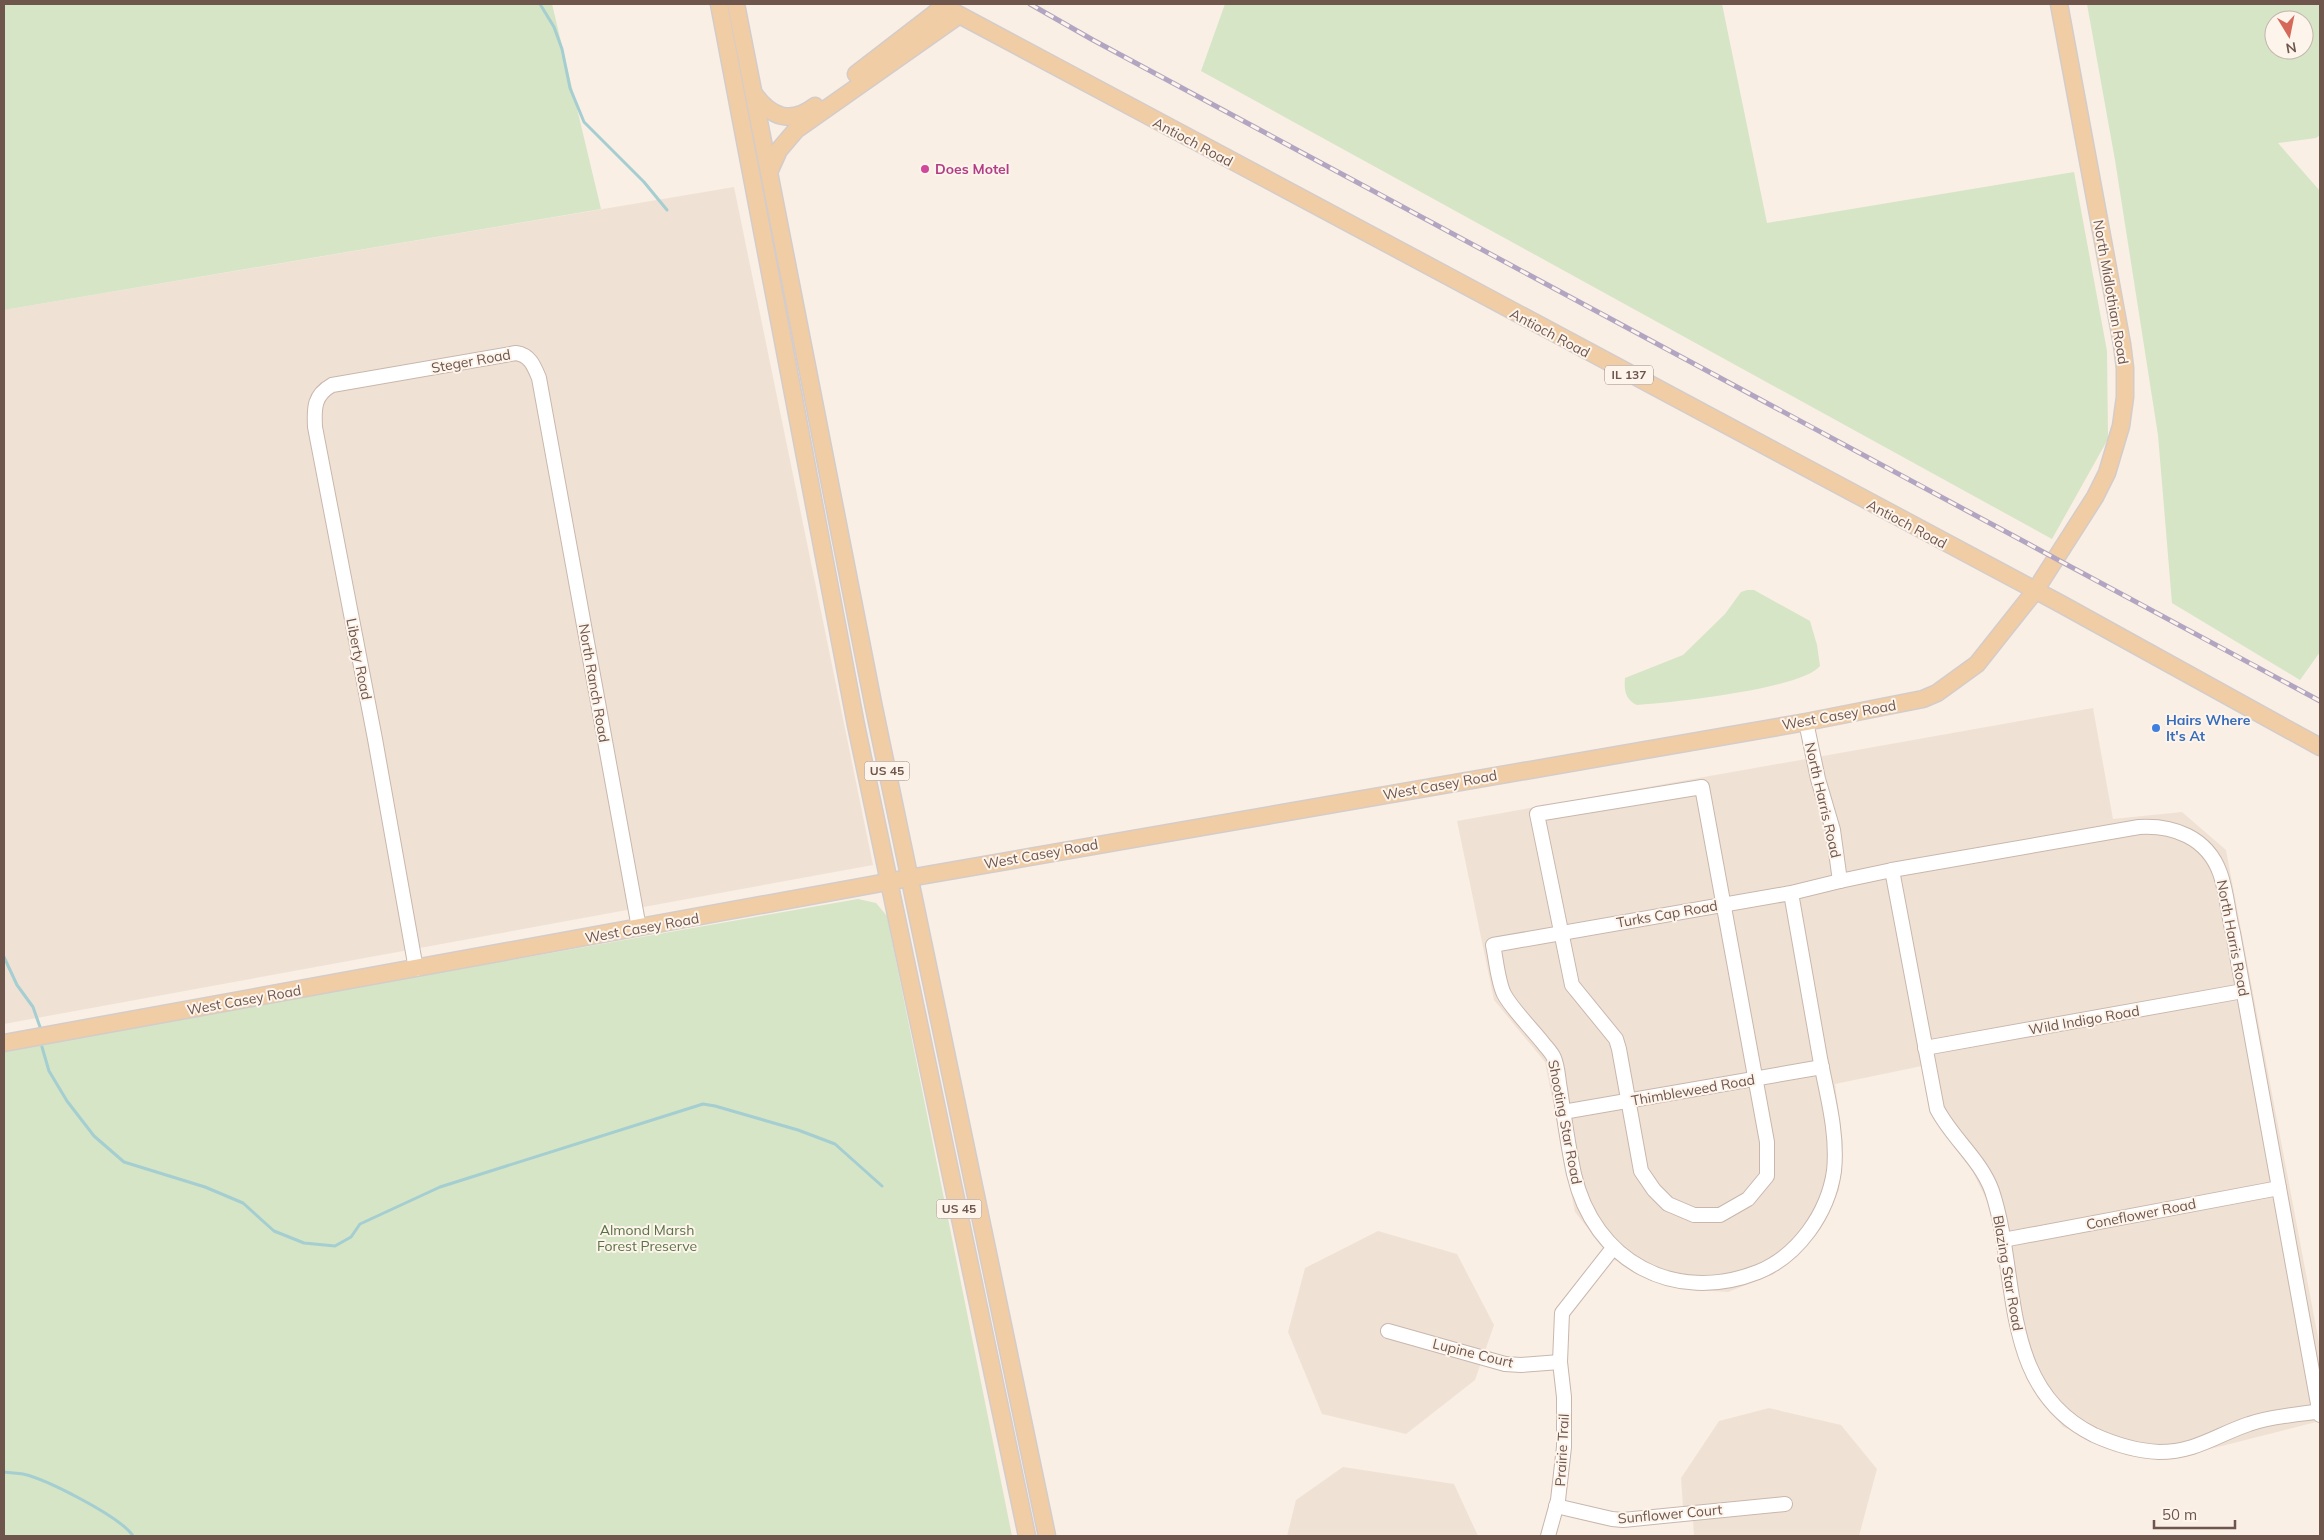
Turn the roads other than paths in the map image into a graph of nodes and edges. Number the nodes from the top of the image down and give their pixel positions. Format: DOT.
graph roads {
  1 [pos="2059,4"];
  2 [pos="723,5"];
  3 [pos="947,9"];
  4 [pos="754,94"];
  5 [pos="770,170"];
  6 [pos="360,380"];
  7 [pos="550,437"];
  8 [pos="2035,591"];
  9 [pos="1806,722"];
  10 [pos="2320,747"];
  11 [pos="1892,870"];
  12 [pos="909,878"];
  13 [pos="1840,881"];
  14 [pos="890,882"];
  15 [pos="1791,893"];
  16 [pos="1725,904"];
  17 [pos="639,928"];
  18 [pos="1562,933"];
  19 [pos="1493,945"];
  20 [pos="416,969"];
  21 [pos="2243,991"];
  22 [pos="4,1044"];
  23 [pos="1925,1048"];
  24 [pos="1822,1067"];
  25 [pos="1756,1078"];
  26 [pos="1629,1101"];
  27 [pos="1564,1112"];
  28 [pos="2279,1188"];
  29 [pos="2003,1240"];
  30 [pos="1613,1248"];
  31 [pos="1388,1331"];
  32 [pos="1560,1362"];
  33 [pos="2320,1413"];
  34 [pos="1785,1504"];
  35 [pos="1556,1506"];
  36 [pos="1027,1536"];
  37 [pos="1047,1536"];
  38 [pos="1548,1536"];
  1 -- 8 [label="main road, North Midlothian Road"];
  2 -- 4 [label="main road, US 45"];
  2 -- 14 [label="main road, US 45"];
  3 -- 4 [label="main road"];
  3 -- 5 [label="main road"];
  3 -- 8 [label="main road, Antioch Road / IL 137"];
  4 -- 5 [label="main road, US 45"];
  5 -- 12 [label="main road, US 45"];
  6 -- 7 [label="street, Steger Road"];
  6 -- 20 [label="street, Liberty Road"];
  7 -- 17 [label="street, North Ranch Road"];
  8 -- 9 [label="main road, West Casey Road"];
  8 -- 10 [label="main road, Antioch Road / IL 137"];
  9 -- 12 [label="main road, West Casey Road"];
  9 -- 13 [label="street, North Harris Road"];
  11 -- 13 [label="street, North Harris Road"];
  11 -- 21 [label="street, North Harris Road"];
  11 -- 23 [label="street, Blazing Star Road"];
  12 -- 14 [label="main road, West Casey Road"];
  12 -- 37 [label="main road, US 45"];
  13 -- 15 [label="street, Turks Cap Road"];
  14 -- 17 [label="main road, West Casey Road"];
  14 -- 36 [label="main road, US 45"];
  15 -- 16 [label="street, Turks Cap Road"];
  15 -- 24 [label="street, Shooting Star Road"];
  16 -- 18 [label="street, Turks Cap Road"];
  16 -- 18 [label="street"];
  16 -- 25 [label="street"];
  17 -- 20 [label="main road, West Casey Road"];
  18 -- 19 [label="street, Turks Cap Road"];
  18 -- 26 [label="street"];
  19 -- 27 [label="street, Shooting Star Road"];
  20 -- 22 [label="main road, West Casey Road"];
  21 -- 23 [label="street, Wild Indigo Road"];
  21 -- 28 [label="street, North Harris Road"];
  23 -- 29 [label="street, Blazing Star Road"];
  24 -- 25 [label="street, Thimbleweed Road"];
  24 -- 30 [label="street, Shooting Star Road"];
  25 -- 26 [label="street, Thimbleweed Road"];
  25 -- 26 [label="street"];
  26 -- 27 [label="street, Thimbleweed Road"];
  27 -- 30 [label="street, Shooting Star Road"];
  28 -- 29 [label="street, Coneflower Road"];
  28 -- 33 [label="street, North Harris Road"];
  29 -- 33 [label="street, Blazing Star Road"];
  30 -- 32 [label="street, Prairie Trail"];
  31 -- 32 [label="street, Lupine Court"];
  32 -- 35 [label="street, Prairie Trail"];
  34 -- 35 [label="street, Sunflower Court"];
  35 -- 38 [label="street, Prairie Trail"];
}
